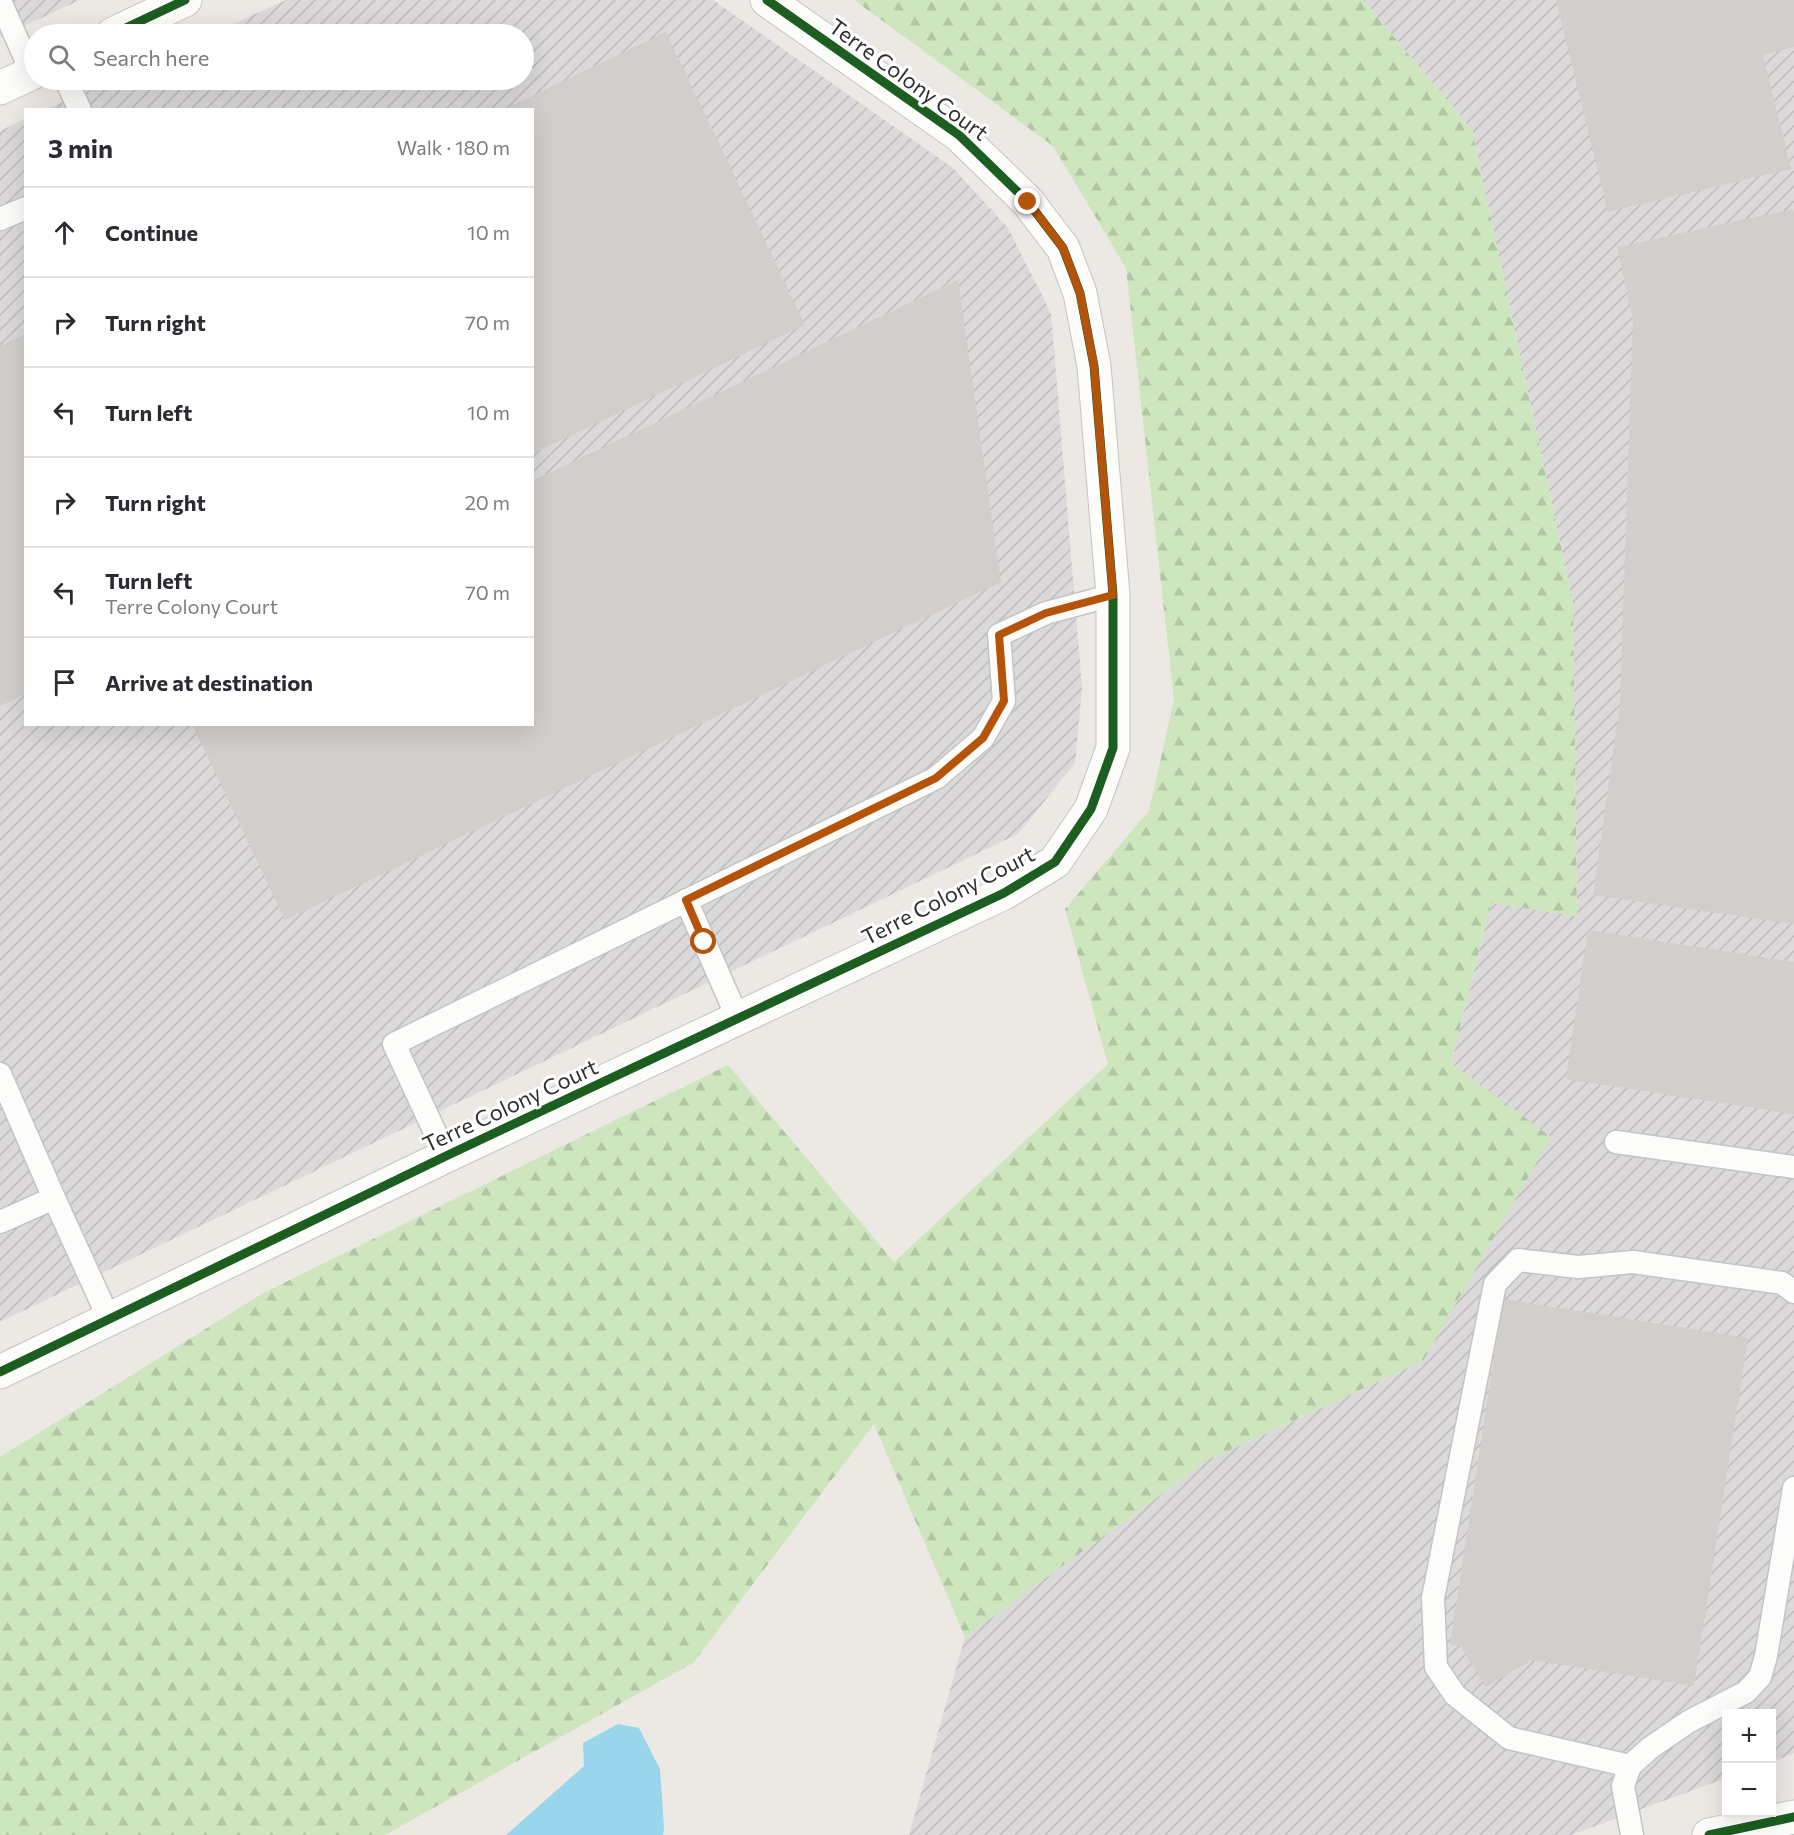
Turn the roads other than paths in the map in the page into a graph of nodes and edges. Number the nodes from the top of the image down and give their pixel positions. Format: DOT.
graph roads {
  1 [pos="185,0"];
  2 [pos="767,0"];
  3 [pos="0,2"];
  4 [pos="134,24"];
  5 [pos="24,53"];
  6 [pos="24,76"];
  7 [pos="0,88"];
  8 [pos="71,90"];
  9 [pos="79,108"];
  10 [pos="24,209"];
  11 [pos="0,219"];
  12 [pos="1113,595"];
  13 [pos="686,900"];
  14 [pos="738,1019"];
  15 [pos="0,1074"];
  16 [pos="1616,1142"];
  17 [pos="446,1156"];
  18 [pos="1794,1167"];
  19 [pos="54,1198"];
  20 [pos="0,1222"];
  21 [pos="1794,1292"];
  22 [pos="109,1319"];
  23 [pos="0,1372"];
  24 [pos="1794,1488"];
  25 [pos="1630,1767"];
  26 [pos="1794,1817"];
  27 [pos="1632,1835"];
  28 [pos="1709,1835"];
  1 -- 4 [label="street"];
  2 -- 12 [label="street, Terre Colony Court"];
  3 -- 5 [label="lane"];
  6 -- 7 [label="street"];
  8 -- 9 [label="lane"];
  10 -- 11 [label="lane"];
  12 -- 13 [label="lane"];
  12 -- 14 [label="street, Terre Colony Court"];
  13 -- 14 [label="lane"];
  13 -- 17 [label="lane"];
  14 -- 17 [label="street, Terre Colony Court"];
  15 -- 19 [label="lane"];
  16 -- 18 [label="lane"];
  17 -- 22 [label="street, Terre Colony Court"];
  19 -- 20 [label="lane"];
  19 -- 22 [label="lane"];
  21 -- 25 [label="lane"];
  22 -- 23 [label="street, Terre Colony Court"];
  24 -- 25 [label="lane"];
  25 -- 27 [label="lane"];
  26 -- 28 [label="street"];
}
